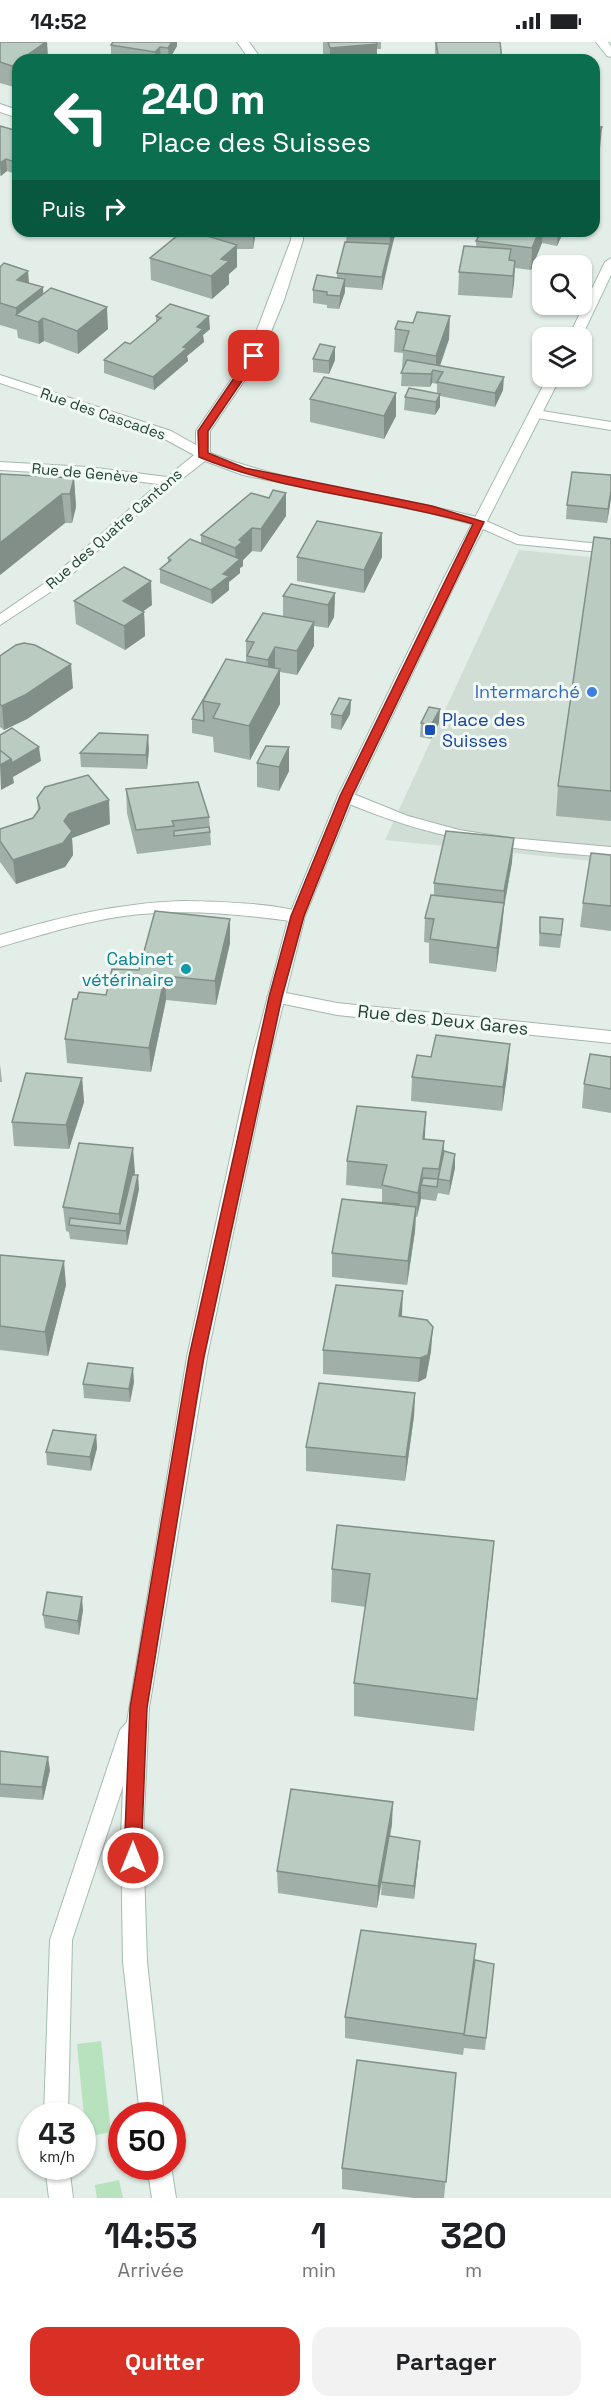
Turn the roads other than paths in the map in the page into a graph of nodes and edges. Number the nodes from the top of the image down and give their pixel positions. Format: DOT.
graph roads {
  1 [pos="602,42"];
  2 [pos="611,54"];
  3 [pos="297,237"];
  4 [pos="611,262"];
  5 [pos="579,327"];
  6 [pos="0,379"];
  7 [pos="550,387"];
  8 [pos="536,414"];
  9 [pos="611,426"];
  10 [pos="203,455"];
  11 [pos="0,466"];
  12 [pos="169,481"];
  13 [pos="479,522"];
  14 [pos="611,549"];
  15 [pos="0,621"];
  16 [pos="346,796"];
  17 [pos="611,852"];
  18 [pos="297,916"];
  19 [pos="0,941"];
  20 [pos="276,997"];
  21 [pos="611,1037"];
  22 [pos="138,1708"];
  23 [pos="56,2102"];
  24 [pos="151,2102"];
  25 [pos="59,2180"];
  26 [pos="161,2180"];
  27 [pos="61,2198"];
  28 [pos="164,2198"];
  1 -- 2 [label="street"];
  3 -- 10 [label="street"];
  4 -- 5 [label="street"];
  6 -- 10 [label="street, Rue des Cascades"];
  7 -- 8 [label="street"];
  8 -- 9 [label="street"];
  8 -- 13 [label="street"];
  10 -- 12 [label="street, Rue des Quatre Cantons"];
  10 -- 13 [label="street"];
  11 -- 12 [label="street, Rue de Genève"];
  12 -- 15 [label="street, Rue des Quatre Cantons"];
  13 -- 14 [label="street"];
  13 -- 16 [label="street"];
  16 -- 17 [label="street"];
  16 -- 18 [label="street"];
  18 -- 19 [label="street"];
  18 -- 20 [label="street"];
  20 -- 21 [label="street, Rue des Deux Gares"];
  20 -- 22 [label="street"];
  22 -- 23 [label="street"];
  22 -- 24 [label="street"];
  25 -- 27 [label="street"];
  26 -- 28 [label="street"];
}
